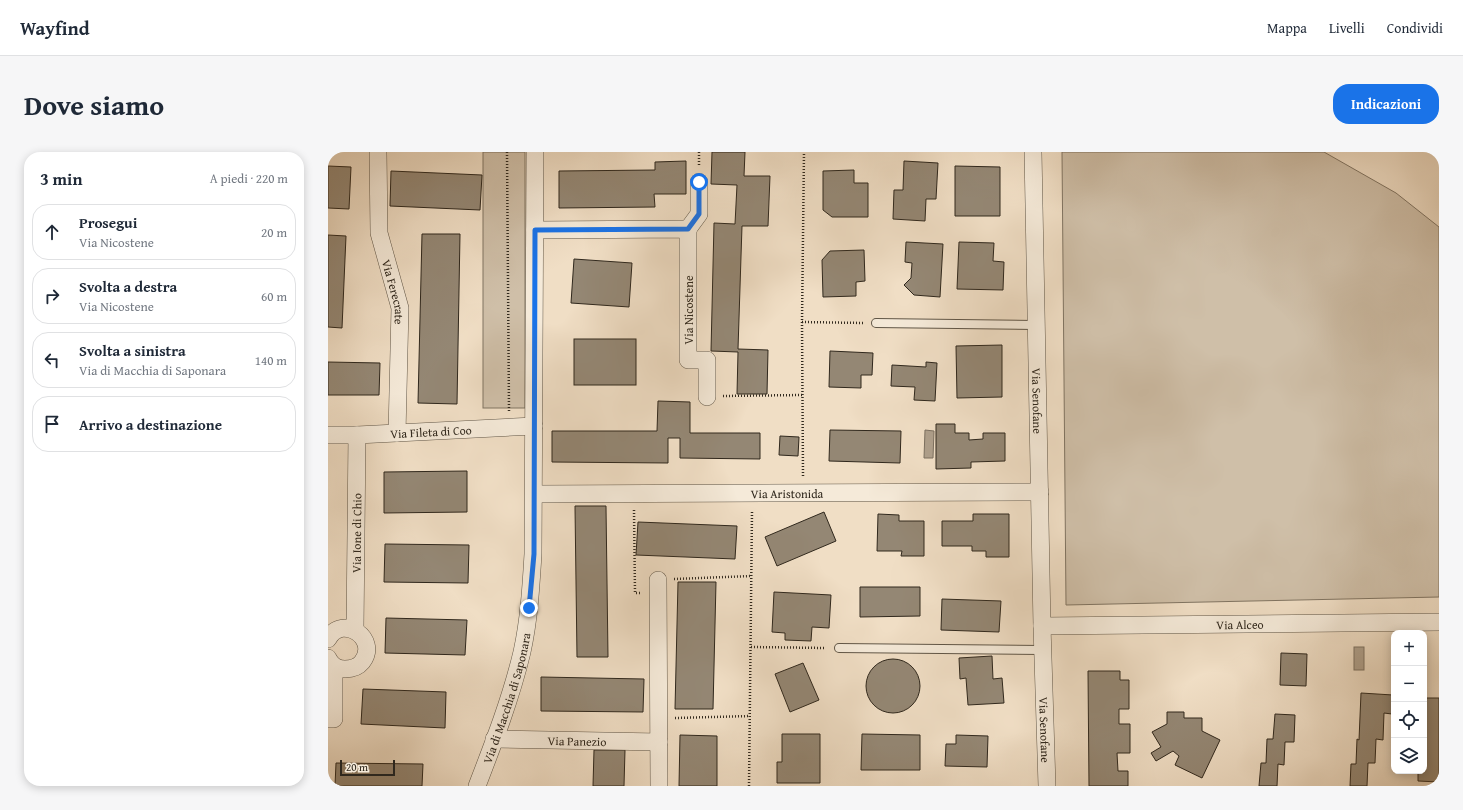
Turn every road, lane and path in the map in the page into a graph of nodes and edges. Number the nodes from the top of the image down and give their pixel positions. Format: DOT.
graph roads {
  1 [pos="378,152"];
  2 [pos="507,152"];
  3 [pos="535,152"];
  4 [pos="804,152"];
  5 [pos="1033,152"];
  6 [pos="699,182"];
  7 [pos="688,229"];
  8 [pos="535,230"];
  9 [pos="802,322"];
  10 [pos="876,323"];
  11 [pos="1036,325"];
  12 [pos="802,395"];
  13 [pos="707,397"];
  14 [pos="534,426"];
  15 [pos="509,427"];
  16 [pos="397,432"];
  17 [pos="328,435"];
  18 [pos="357,435"];
  19 [pos="1040,492"];
  20 [pos="634,493"];
  21 [pos="752,493"];
  22 [pos="803,493"];
  23 [pos="534,494"];
  24 [pos="751,576"];
  25 [pos="658,586"];
  26 [pos="1439,622"];
  27 [pos="1042,626"];
  28 [pos="355,630"];
  29 [pos="328,639"];
  30 [pos="751,647"];
  31 [pos="838,648"];
  32 [pos="1043,650"];
  33 [pos="331,662"];
  34 [pos="750,716"];
  35 [pos="659,718"];
  36 [pos="328,719"];
  37 [pos="494,738"];
  38 [pos="659,742"];
  39 [pos="477,786"];
  40 [pos="659,786"];
  41 [pos="749,786"];
  42 [pos="1047,786"];
  1 -- 16 [label="street, Via Ferecrate"];
  2 -- 15 [label="path"];
  3 -- 8 [label="street, Via di Macchia di Saponara"];
  4 -- 9 [label="path"];
  5 -- 11 [label="street, Via Senofane"];
  6 -- 7 [label="street"];
  7 -- 8 [label="street"];
  7 -- 13 [label="street, Via Nicostene"];
  8 -- 14 [label="street, Via di Macchia di Saponara"];
  9 -- 10 [label="path"];
  9 -- 12 [label="path"];
  10 -- 11 [label="lane"];
  11 -- 19 [label="street, Via Senofane"];
  12 -- 13 [label="path"];
  12 -- 22 [label="path"];
  14 -- 15 [label="street, Via Fileta di Coo"];
  14 -- 23 [label="street, Via di Macchia di Saponara"];
  15 -- 16 [label="street, Via Fileta di Coo"];
  16 -- 18 [label="street, Via Fileta di Coo"];
  17 -- 18 [label="street, Via Fileta di Coo"];
  18 -- 28 [label="street, Via Ione di Chio"];
  19 -- 22 [label="street, Via Aristonida"];
  19 -- 27 [label="street, Via Senofane"];
  20 -- 21 [label="street, Via Aristonida"];
  20 -- 23 [label="street, Via Aristonida"];
  20 -- 25 [label="path"];
  21 -- 22 [label="street, Via Aristonida"];
  21 -- 24 [label="path"];
  23 -- 37 [label="street, Via di Macchia di Saponara"];
  24 -- 25 [label="path"];
  24 -- 30 [label="path"];
  25 -- 35 [label="street"];
  26 -- 27 [label="street, Via Alceo"];
  27 -- 32 [label="street, Via Senofane"];
  28 -- 29 [label="street"];
  28 -- 33 [label="street"];
  30 -- 31 [label="path"];
  30 -- 34 [label="path"];
  31 -- 32 [label="lane"];
  32 -- 42 [label="street, Via Senofane"];
  33 -- 36 [label="street"];
  34 -- 35 [label="path"];
  34 -- 41 [label="path"];
  35 -- 38 [label="street"];
  37 -- 38 [label="street, Via Panezio"];
  37 -- 39 [label="street, Via di Macchia di Saponara"];
  38 -- 40 [label="street"];
}
